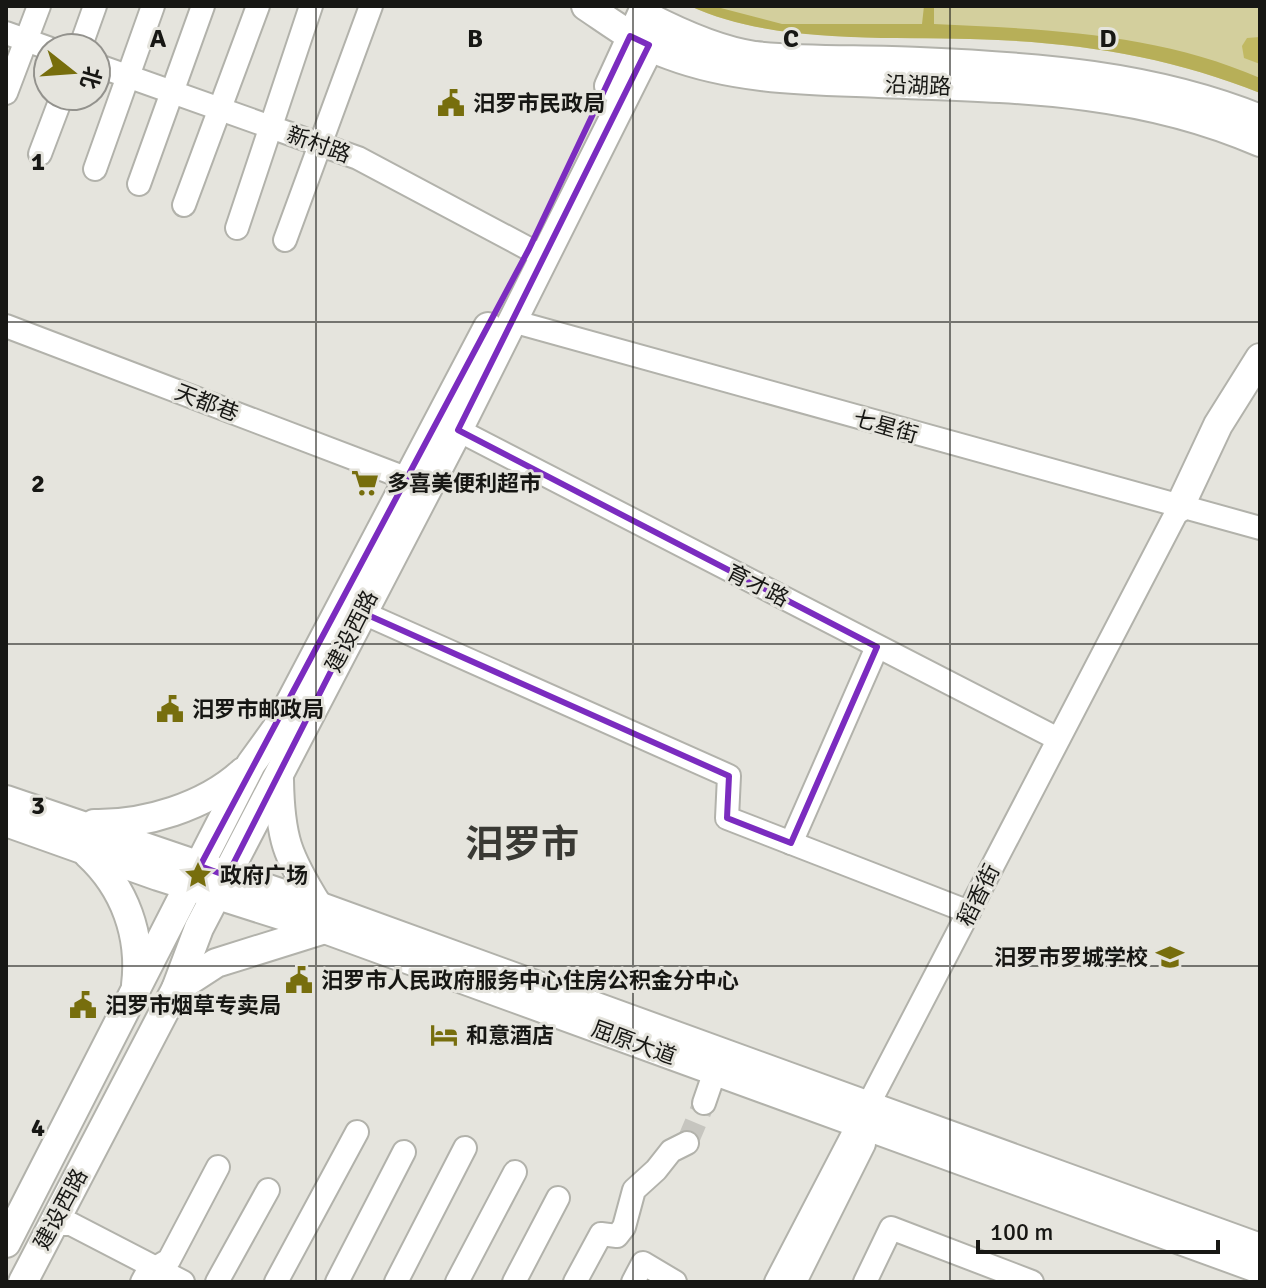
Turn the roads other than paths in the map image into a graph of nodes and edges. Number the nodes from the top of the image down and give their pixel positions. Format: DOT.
graph roads {
  1 [pos="39,6"];
  2 [pos="95,6"];
  3 [pos="153,6"];
  4 [pos="203,6"];
  5 [pos="258,6"];
  6 [pos="311,6"];
  7 [pos="371,6"];
  8 [pos="586,6"];
  9 [pos="642,25"];
  10 [pos="86,32"];
  11 [pos="16,37"];
  12 [pos="747,65"];
  13 [pos="112,70"];
  14 [pos="128,76"];
  15 [pos="172,92"];
  16 [pos="6,93"];
  17 [pos="220,109"];
  18 [pos="56,112"];
  19 [pos="1260,119"];
  20 [pos="270,126"];
  21 [pos="1260,142"];
  22 [pos="321,145"];
  23 [pos="40,154"];
  24 [pos="95,169"];
  25 [pos="139,184"];
  26 [pos="184,205"];
  27 [pos="237,228"];
  28 [pos="285,240"];
  29 [pos="529,249"];
  30 [pos="512,321"];
  31 [pos="6,326"];
  32 [pos="1260,358"];
  33 [pos="1260,388"];
  34 [pos="458,430"];
  35 [pos="408,479"];
  36 [pos="1184,509"];
  37 [pos="1260,528"];
  38 [pos="361,612"];
  39 [pos="877,647"];
  40 [pos="1058,739"];
  41 [pos="251,764"];
  42 [pos="279,778"];
  43 [pos="6,800"];
  44 [pos="6,822"];
  45 [pos="78,837"];
  46 [pos="791,843"];
  47 [pos="195,876"];
  48 [pos="222,884"];
  49 [pos="969,912"];
  50 [pos="322,918"];
  51 [pos="176,989"];
  52 [pos="135,994"];
  53 [pos="715,1071"];
  54 [pos="704,1103"];
  55 [pos="870,1116"];
  56 [pos="357,1132"];
  57 [pos="687,1143"];
  58 [pos="465,1148"];
  59 [pos="404,1152"];
  60 [pos="218,1167"];
  61 [pos="515,1172"];
  62 [pos="268,1190"];
  63 [pos="558,1198"];
  64 [pos="52,1224"];
  65 [pos="6,1243"];
  66 [pos="1260,1248"];
  67 [pos="1260,1269"];
  68 [pos="148,1275"];
  69 [pos="23,1282"];
  70 [pos="183,1282"];
  71 [pos="217,1282"];
  72 [pos="276,1282"];
  73 [pos="337,1282"];
  74 [pos="396,1282"];
  75 [pos="457,1282"];
  76 [pos="514,1282"];
  77 [pos="575,1282"];
  78 [pos="633,1282"];
  79 [pos="675,1282"];
  80 [pos="776,1282"];
  81 [pos="795,1282"];
  82 [pos="865,1282"];
  83 [pos="1032,1282"];
  1 -- 11 [label="street"];
  2 -- 10 [label="street"];
  3 -- 14 [label="street"];
  4 -- 15 [label="street"];
  5 -- 17 [label="street"];
  6 -- 20 [label="street"];
  7 -- 22 [label="street"];
  8 -- 9 [label="main road, 沿湖路"];
  9 -- 12 [label="main road, 沿湖路"];
  9 -- 29 [label="main road, 建设西路"];
  9 -- 30 [label="main road, 建设西路"];
  11 -- 16 [label="street"];
  12 -- 19 [label="main road, 沿湖路"];
  12 -- 21 [label="main road, 沿湖路"];
  13 -- 14 [label="street, 新村路"];
  14 -- 15 [label="street, 新村路"];
  14 -- 24 [label="street"];
  15 -- 17 [label="street, 新村路"];
  15 -- 25 [label="street"];
  17 -- 20 [label="street, 新村路"];
  17 -- 26 [label="street"];
  18 -- 23 [label="street"];
  20 -- 22 [label="street, 新村路"];
  20 -- 27 [label="street"];
  22 -- 28 [label="street"];
  22 -- 29 [label="street, 新村路"];
  29 -- 35 [label="main road, 建设西路"];
  30 -- 34 [label="main road, 建设西路"];
  30 -- 36 [label="street, 七星街"];
  31 -- 35 [label="street, 天都巷"];
  32 -- 36 [label="main road"];
  33 -- 36 [label="main road"];
  34 -- 38 [label="main road, 建设西路"];
  34 -- 39 [label="street, 育才路"];
  35 -- 41 [label="main road, 建设西路"];
  36 -- 37 [label="street, 七星街"];
  36 -- 40 [label="street, 稻香街"];
  36 -- 55 [label="street"];
  38 -- 42 [label="main road, 建设西路"];
  38 -- 46 [label="street"];
  39 -- 40 [label="street, 育才路"];
  39 -- 46 [label="street"];
  40 -- 49 [label="street, 稻香街"];
  41 -- 45 [label="main road"];
  41 -- 47 [label="main road, 建设西路"];
  42 -- 48 [label="main road, 建设西路"];
  42 -- 50 [label="main road"];
  43 -- 45 [label="main road, 屈原大道"];
  44 -- 45 [label="main road, 屈原大道"];
  45 -- 47 [label="main road, 屈原大道"];
  45 -- 52 [label="main road"];
  46 -- 49 [label="street"];
  47 -- 48 [label="main road, 屈原大道"];
  47 -- 52 [label="main road, 建设西路"];
  48 -- 50 [label="main road, 屈原大道"];
  48 -- 51 [label="main road, 建设西路"];
  49 -- 55 [label="street, 稻香街"];
  50 -- 51 [label="main road"];
  50 -- 53 [label="main road, 屈原大道"];
  50 -- 55 [label="main road, 屈原大道"];
  51 -- 64 [label="main road, 建设西路"];
  52 -- 65 [label="main road, 建设西路"];
  53 -- 54 [label="street"];
  53 -- 55 [label="main road, 屈原大道"];
  55 -- 66 [label="main road, 屈原大道"];
  55 -- 67 [label="main road, 屈原大道"];
  55 -- 80 [label="street, 稻香街"];
  55 -- 81 [label="street"];
  56 -- 72 [label="street"];
  57 -- 77 [label="street"];
  58 -- 74 [label="street"];
  59 -- 73 [label="street"];
  60 -- 68 [label="street"];
  61 -- 75 [label="street"];
  62 -- 71 [label="street"];
  63 -- 76 [label="street"];
  64 -- 68 [label="street"];
  64 -- 69 [label="main road, 建设西路"];
  68 -- 70 [label="street"];
  78 -- 79 [label="street"];
  82 -- 83 [label="street"];
}
